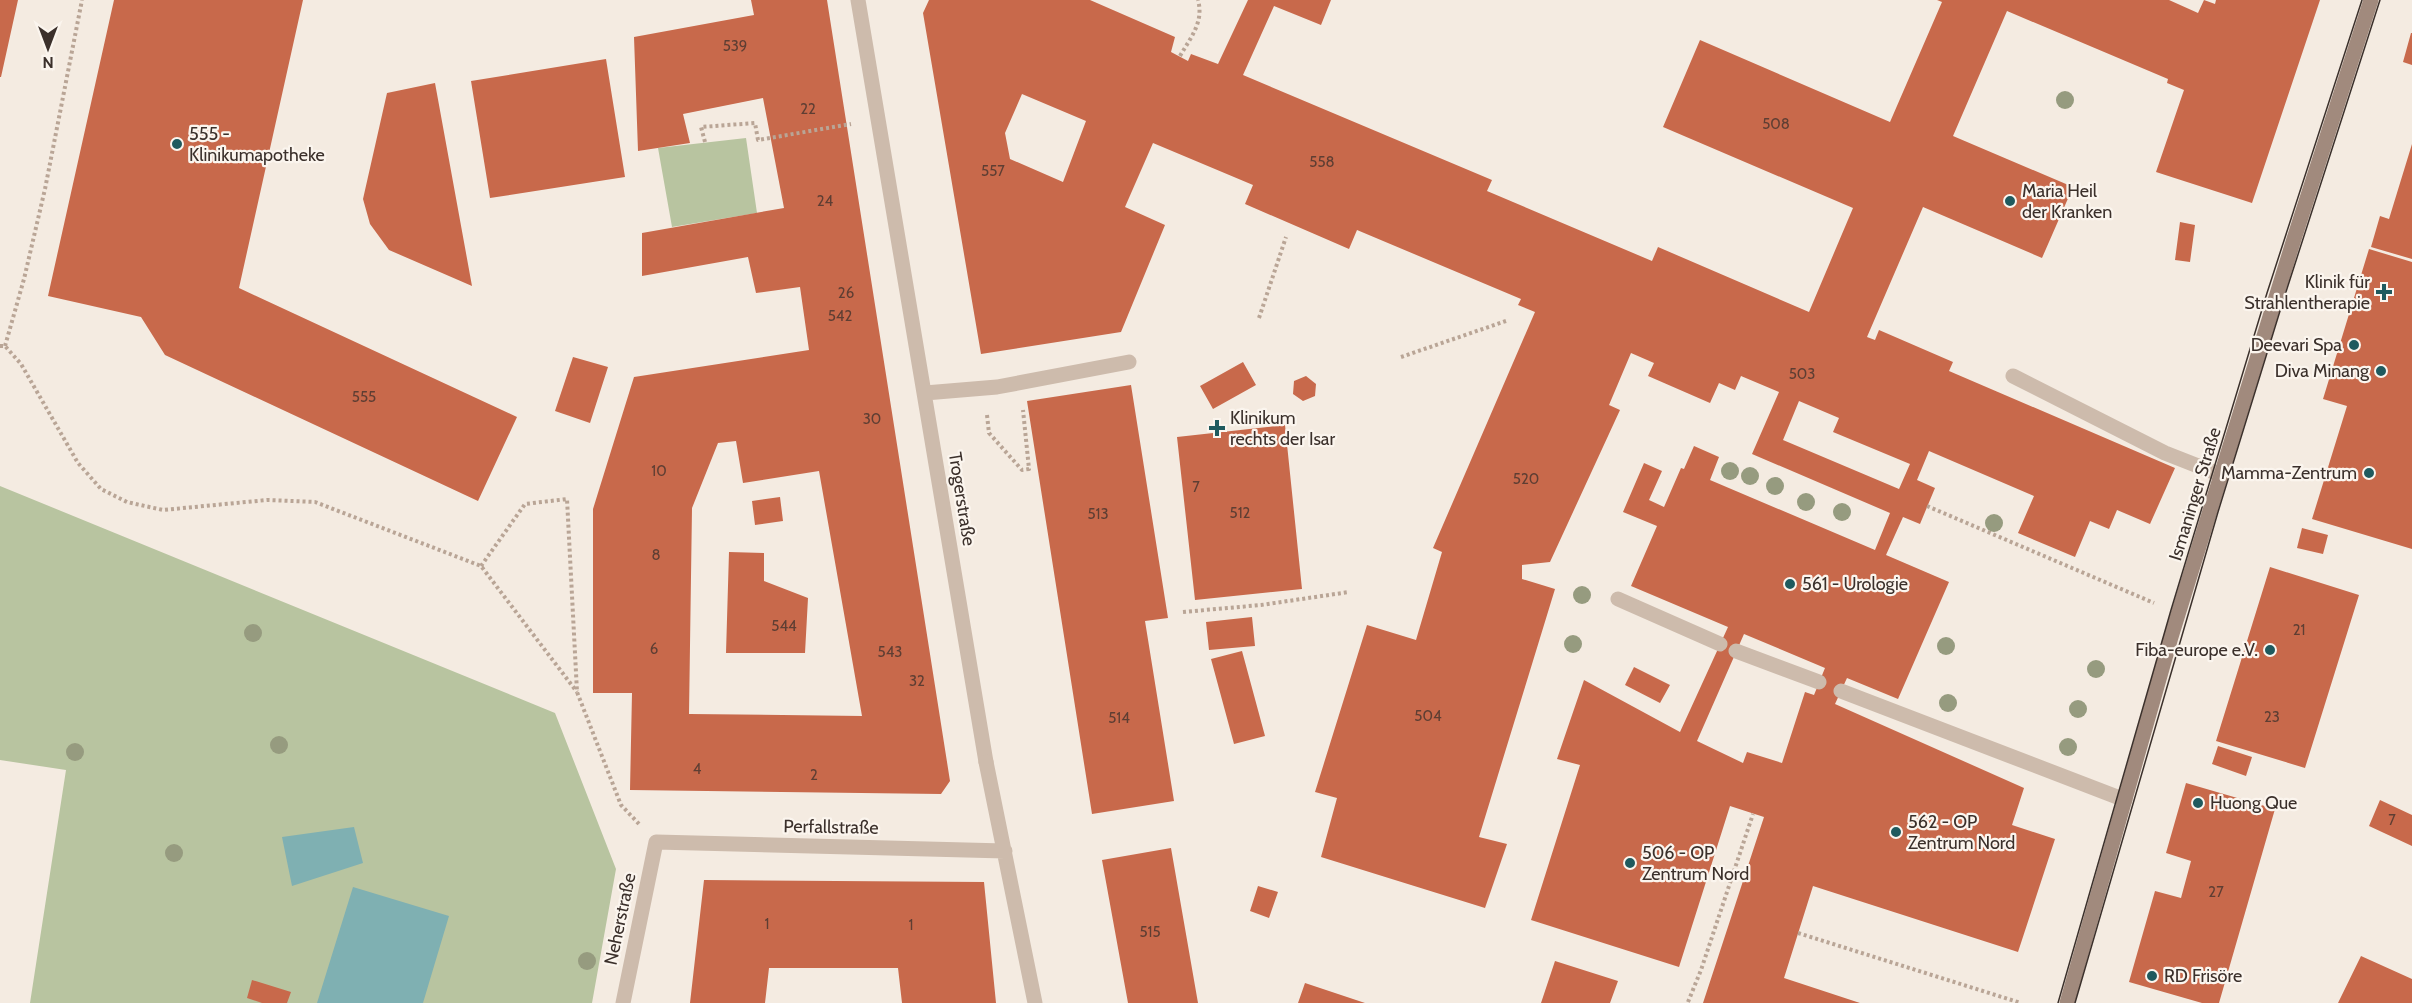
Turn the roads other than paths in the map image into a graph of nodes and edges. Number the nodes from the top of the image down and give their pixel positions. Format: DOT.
graph roads {
  1 [pos="858,0"];
  2 [pos="2371,0"];
  3 [pos="1129,362"];
  4 [pos="2013,376"];
  5 [pos="925,393"];
  6 [pos="2221,475"];
  7 [pos="1618,599"];
  8 [pos="1720,644"];
  9 [pos="1736,651"];
  10 [pos="1819,682"];
  11 [pos="1841,691"];
  12 [pos="2125,800"];
  13 [pos="656,842"];
  14 [pos="1005,851"];
  15 [pos="623,1003"];
  16 [pos="1035,1003"];
  17 [pos="2067,1003"];
  1 -- 5 [label="street, Trogerstraße"];
  2 -- 6 [label="street, Ismaninger Straße"];
  3 -- 5 [label="street"];
  4 -- 6 [label="street"];
  5 -- 14 [label="street, Trogerstraße"];
  6 -- 12 [label="street, Ismaninger Straße"];
  7 -- 8 [label="street"];
  9 -- 10 [label="street"];
  11 -- 12 [label="street"];
  12 -- 17 [label="street, Ismaninger Straße"];
  13 -- 14 [label="street, Perfallstraße"];
  13 -- 15 [label="street, Neherstraße"];
  14 -- 16 [label="street, Trogerstraße"];
}
